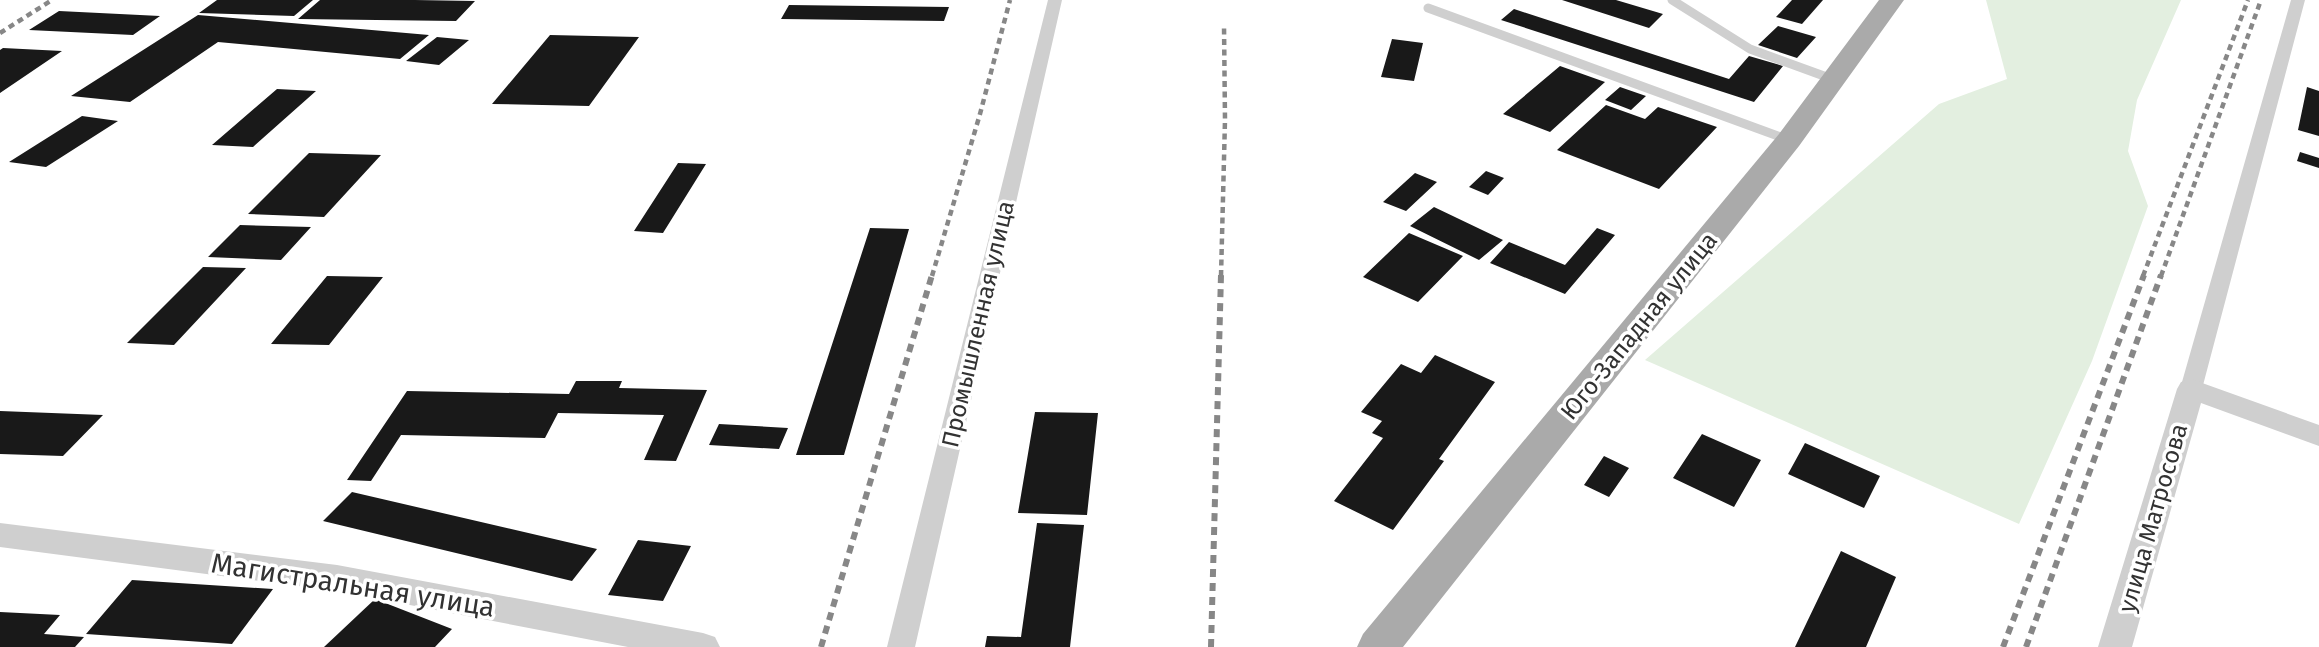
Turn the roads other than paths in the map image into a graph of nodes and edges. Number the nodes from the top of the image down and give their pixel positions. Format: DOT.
graph roads {
  1 [pos="1055,0"];
  2 [pos="1672,0"];
  3 [pos="1892,0"];
  4 [pos="2298,0"];
  5 [pos="1428,8"];
  6 [pos="1835,80"];
  7 [pos="1789,140"];
  8 [pos="2192,389"];
  9 [pos="2319,436"];
  10 [pos="0,535"];
  11 [pos="704,647"];
  12 [pos="901,647"];
  13 [pos="1378,647"];
  14 [pos="2115,647"];
  1 -- 12 [label="street, Промышленная улица"];
  2 -- 6 [label="lane"];
  3 -- 6 [label="main road, Юго-Западная улица"];
  4 -- 8 [label="street"];
  5 -- 7 [label="lane"];
  6 -- 7 [label="main road, Юго-Западная улица"];
  7 -- 13 [label="main road, Юго-Западная улица"];
  8 -- 9 [label="street"];
  8 -- 14 [label="street, улица Матросова"];
  10 -- 11 [label="street, Магистральная улица"];
}
